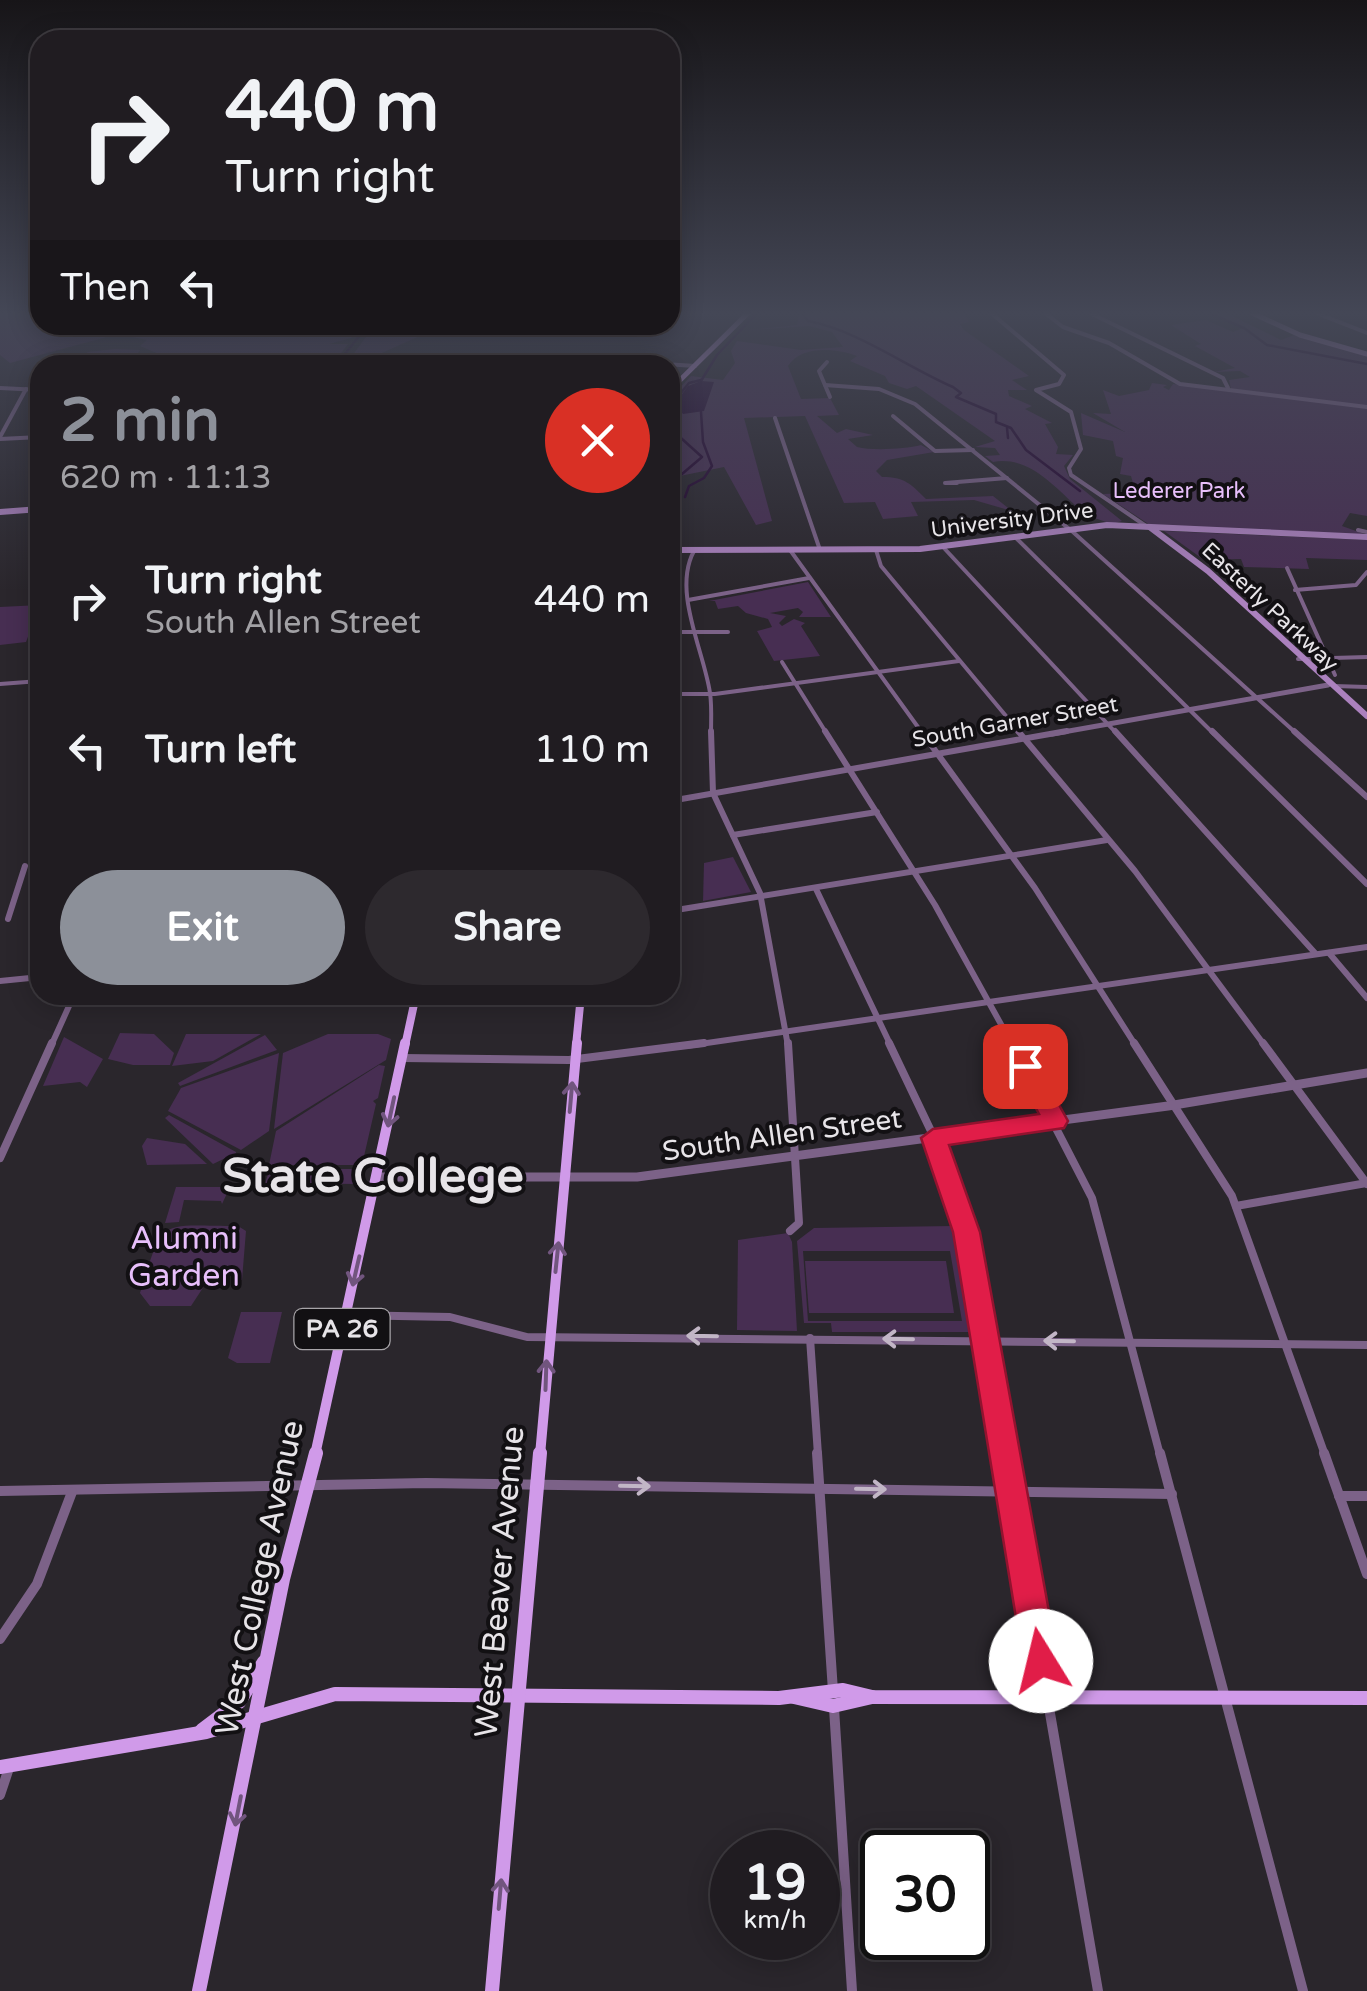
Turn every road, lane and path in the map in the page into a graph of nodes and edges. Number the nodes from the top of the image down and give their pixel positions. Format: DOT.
graph roads {
  1 [pos="17,406"];
  2 [pos="914,406"];
  3 [pos="1061,406"];
  4 [pos="893,416"];
  5 [pos="775,418"];
  6 [pos="30,437"];
  7 [pos="0,438"];
  8 [pos="973,450"];
  9 [pos="1008,478"];
  10 [pos="958,483"];
  11 [pos="30,510"];
  12 [pos="0,512"];
  13 [pos="1122,512"];
  14 [pos="1112,525"];
  15 [pos="1147,526"];
  16 [pos="1070,529"];
  17 [pos="1358,530"];
  18 [pos="1367,535"];
  19 [pos="1015,537"];
  20 [pos="943,547"];
  21 [pos="680,550"];
  22 [pos="680,550"];
  23 [pos="722,550"];
  24 [pos="790,550"];
  25 [pos="820,550"];
  26 [pos="876,550"];
  27 [pos="694,551"];
  28 [pos="680,552"];
  29 [pos="688,562"];
  30 [pos="1287,568"];
  31 [pos="1367,572"];
  32 [pos="809,578"];
  33 [pos="1295,590"];
  34 [pos="688,600"];
  35 [pos="680,632"];
  36 [pos="695,632"];
  37 [pos="728,632"];
  38 [pos="1326,656"];
  39 [pos="1367,657"];
  40 [pos="1298,659"];
  41 [pos="960,661"];
  42 [pos="782,662"];
  43 [pos="878,672"];
  44 [pos="1335,675"];
  45 [pos="30,682"];
  46 [pos="794,683"];
  47 [pos="0,684"];
  48 [pos="1328,685"];
  49 [pos="1367,687"];
  50 [pos="680,694"];
  51 [pos="710,694"];
  52 [pos="1256,697"];
  53 [pos="1191,708"];
  54 [pos="1367,716"];
  55 [pos="1109,723"];
  56 [pos="1024,738"];
  57 [pos="937,753"];
  58 [pos="849,769"];
  59 [pos="713,793"];
  60 [pos="1367,798"];
  61 [pos="680,799"];
  62 [pos="876,812"];
  63 [pos="733,835"];
  64 [pos="1109,840"];
  65 [pos="1012,856"];
  66 [pos="26,866"];
  67 [pos="914,872"];
  68 [pos="1367,884"];
  69 [pos="816,889"];
  70 [pos="761,897"];
  71 [pos="680,909"];
  72 [pos="8,919"];
  73 [pos="1367,947"];
  74 [pos="1328,953"];
  75 [pos="1316,954"];
  76 [pos="1208,970"];
  77 [pos="30,978"];
  78 [pos="0,981"];
  79 [pos="1099,986"];
  80 [pos="1367,998"];
  81 [pos="990,1002"];
  82 [pos="69,1005"];
  83 [pos="414,1005"];
  84 [pos="580,1005"];
  85 [pos="879,1019"];
  86 [pos="787,1031"];
  87 [pos="402,1058"];
  88 [pos="574,1060"];
  89 [pos="1367,1074"];
  90 [pos="1295,1086"];
  91 [pos="1176,1105"];
  92 [pos="1055,1121"];
  93 [pos="933,1138"];
  94 [pos="796,1156"];
  95 [pos="0,1158"];
  96 [pos="378,1176"];
  97 [pos="564,1178"];
  98 [pos="1367,1184"];
  99 [pos="1236,1206"];
  100 [pos="790,1230"];
  101 [pos="345,1315"];
  102 [pos="549,1336"];
  103 [pos="810,1338"];
  104 [pos="986,1340"];
  105 [pos="1132,1342"];
  106 [pos="1285,1344"];
  107 [pos="1367,1345"];
  108 [pos="309,1483"];
  109 [pos="538,1484"];
  110 [pos="820,1489"];
  111 [pos="0,1490"];
  112 [pos="72,1492"];
  113 [pos="1012,1492"];
  114 [pos="1172,1494"];
  115 [pos="1339,1496"];
  116 [pos="1367,1496"];
  117 [pos="1367,1574"];
  118 [pos="0,1639"];
  119 [pos="271,1646"];
  120 [pos="516,1695"];
  121 [pos="1047,1696"];
  122 [pos="1226,1696"];
  123 [pos="794,1697"];
  124 [pos="833,1698"];
  125 [pos="1367,1698"];
  126 [pos="250,1718"];
  127 [pos="190,1736"];
  128 [pos="5,1766"];
  129 [pos="0,1796"];
  130 [pos="199,1991"];
  131 [pos="492,1991"];
  132 [pos="852,1991"];
  133 [pos="1098,1991"];
  134 [pos="1303,1991"];
  1 -- 7 [label="street"];
  2 -- 8 [label="street"];
  3 -- 13 [label="street"];
  4 -- 8 [label="street"];
  5 -- 25 [label="street"];
  6 -- 7 [label="street"];
  8 -- 9 [label="street"];
  9 -- 10 [label="street"];
  9 -- 16 [label="street"];
  11 -- 12 [label="main road"];
  13 -- 14 [label="main road"];
  13 -- 15 [label="street"];
  14 -- 15 [label="main road, University Drive"];
  14 -- 16 [label="main road, University Drive"];
  15 -- 18 [label="main road, University Drive"];
  15 -- 40 [label="main road, Easterly Parkway"];
  16 -- 19 [label="main road, University Drive"];
  16 -- 52 [label="street"];
  17 -- 18 [label="street"];
  19 -- 20 [label="main road, University Drive"];
  19 -- 53 [label="street"];
  20 -- 26 [label="main road, University Drive"];
  20 -- 55 [label="street"];
  21 -- 23 [label="main road, University Drive"];
  22 -- 27 [label="main road, University Drive"];
  23 -- 24 [label="main road, University Drive"];
  23 -- 27 [label="main road, University Drive"];
  24 -- 25 [label="main road, University Drive"];
  24 -- 32 [label="street"];
  25 -- 26 [label="main road, University Drive"];
  26 -- 41 [label="street"];
  27 -- 29 [label="street"];
  28 -- 29 [label="street"];
  29 -- 34 [label="street"];
  30 -- 33 [label="street"];
  31 -- 33 [label="street"];
  32 -- 34 [label="street"];
  32 -- 43 [label="street"];
  33 -- 38 [label="street"];
  34 -- 36 [label="street"];
  35 -- 36 [label="street"];
  36 -- 37 [label="street"];
  36 -- 51 [label="street"];
  38 -- 39 [label="street"];
  38 -- 40 [label="street"];
  38 -- 44 [label="street"];
  40 -- 48 [label="main road, Easterly Parkway"];
  41 -- 43 [label="street"];
  41 -- 56 [label="street"];
  42 -- 46 [label="street"];
  43 -- 46 [label="street"];
  43 -- 57 [label="street"];
  45 -- 47 [label="street"];
  46 -- 51 [label="street"];
  46 -- 58 [label="street"];
  48 -- 49 [label="street, South Garner Street"];
  48 -- 52 [label="street, South Garner Street"];
  48 -- 54 [label="main road, Easterly Parkway"];
  50 -- 51 [label="street"];
  51 -- 59 [label="street"];
  52 -- 53 [label="street, South Garner Street"];
  52 -- 60 [label="street"];
  53 -- 55 [label="street, South Garner Street"];
  53 -- 68 [label="street"];
  55 -- 56 [label="street, South Garner Street"];
  55 -- 75 [label="street"];
  56 -- 57 [label="street, South Garner Street"];
  56 -- 64 [label="street"];
  57 -- 58 [label="street, South Garner Street"];
  57 -- 65 [label="street"];
  58 -- 59 [label="street, South Garner Street"];
  58 -- 62 [label="street"];
  59 -- 61 [label="street, South Garner Street"];
  59 -- 63 [label="street"];
  62 -- 63 [label="street"];
  62 -- 67 [label="street"];
  63 -- 70 [label="street"];
  64 -- 65 [label="street"];
  64 -- 76 [label="street"];
  65 -- 67 [label="street"];
  65 -- 79 [label="street"];
  66 -- 72 [label="street"];
  67 -- 69 [label="street"];
  67 -- 81 [label="street"];
  69 -- 70 [label="street"];
  69 -- 85 [label="street"];
  70 -- 71 [label="street"];
  70 -- 86 [label="street"];
  73 -- 74 [label="street"];
  74 -- 75 [label="street"];
  74 -- 80 [label="street"];
  75 -- 76 [label="street"];
  76 -- 79 [label="street"];
  76 -- 90 [label="street"];
  77 -- 78 [label="street"];
  79 -- 81 [label="street"];
  79 -- 91 [label="street"];
  81 -- 85 [label="street"];
  81 -- 92 [label="street"];
  82 -- 95 [label="street"];
  83 -- 87 [label="main road, PA 26"];
  84 -- 88 [label="main road, West Beaver Avenue"];
  85 -- 86 [label="street"];
  85 -- 93 [label="street"];
  86 -- 88 [label="street"];
  86 -- 94 [label="street"];
  87 -- 88 [label="street"];
  87 -- 96 [label="main road, PA 26, one-way"];
  97 -- 88 [label="main road, West Beaver Avenue, one-way"];
  89 -- 90 [label="street, South Allen Street"];
  90 -- 91 [label="street, South Allen Street"];
  90 -- 98 [label="street"];
  91 -- 92 [label="street, South Allen Street"];
  91 -- 99 [label="street"];
  92 -- 93 [label="street, South Allen Street"];
  92 -- 105 [label="street"];
  93 -- 94 [label="street, South Allen Street"];
  93 -- 104 [label="street"];
  94 -- 97 [label="street, South Allen Street"];
  94 -- 100 [label="street"];
  96 -- 97 [label="street, South Allen Street"];
  96 -- 101 [label="main road, West College Avenue / PA 26, one-way"];
  102 -- 97 [label="main road, West Beaver Avenue, one-way"];
  98 -- 99 [label="street"];
  99 -- 106 [label="street"];
  101 -- 102 [label="street"];
  101 -- 108 [label="main road, West College Avenue / PA 26"];
  103 -- 102 [label="street, one-way"];
  109 -- 102 [label="main road, West Beaver Avenue, one-way"];
  104 -- 103 [label="street, one-way"];
  103 -- 110 [label="street"];
  105 -- 104 [label="street, one-way"];
  104 -- 113 [label="street"];
  105 -- 106 [label="street"];
  105 -- 114 [label="street"];
  106 -- 107 [label="street"];
  106 -- 115 [label="street"];
  108 -- 109 [label="street"];
  108 -- 112 [label="street"];
  108 -- 119 [label="main road, West College Avenue / PA 26"];
  109 -- 110 [label="street, one-way"];
  109 -- 120 [label="main road, West Beaver Avenue"];
  110 -- 113 [label="street, one-way"];
  110 -- 124 [label="street"];
  111 -- 112 [label="street"];
  112 -- 118 [label="street"];
  113 -- 114 [label="street"];
  113 -- 121 [label="street"];
  114 -- 122 [label="street"];
  115 -- 116 [label="street"];
  115 -- 117 [label="street"];
  119 -- 126 [label="main road, West College Avenue / PA 26"];
  119 -- 127 [label="main road"];
  120 -- 123 [label="main road"];
  120 -- 126 [label="main road"];
  131 -- 120 [label="main road, West Beaver Avenue, one-way"];
  121 -- 122 [label="main road"];
  121 -- 124 [label="main road"];
  121 -- 133 [label="street"];
  122 -- 125 [label="main road"];
  122 -- 134 [label="street"];
  123 -- 124 [label="main road"];
  124 -- 132 [label="street"];
  126 -- 127 [label="main road"];
  126 -- 130 [label="main road, West College Avenue / PA 26, one-way"];
  127 -- 128 [label="main road"];
  128 -- 129 [label="street"];
}
